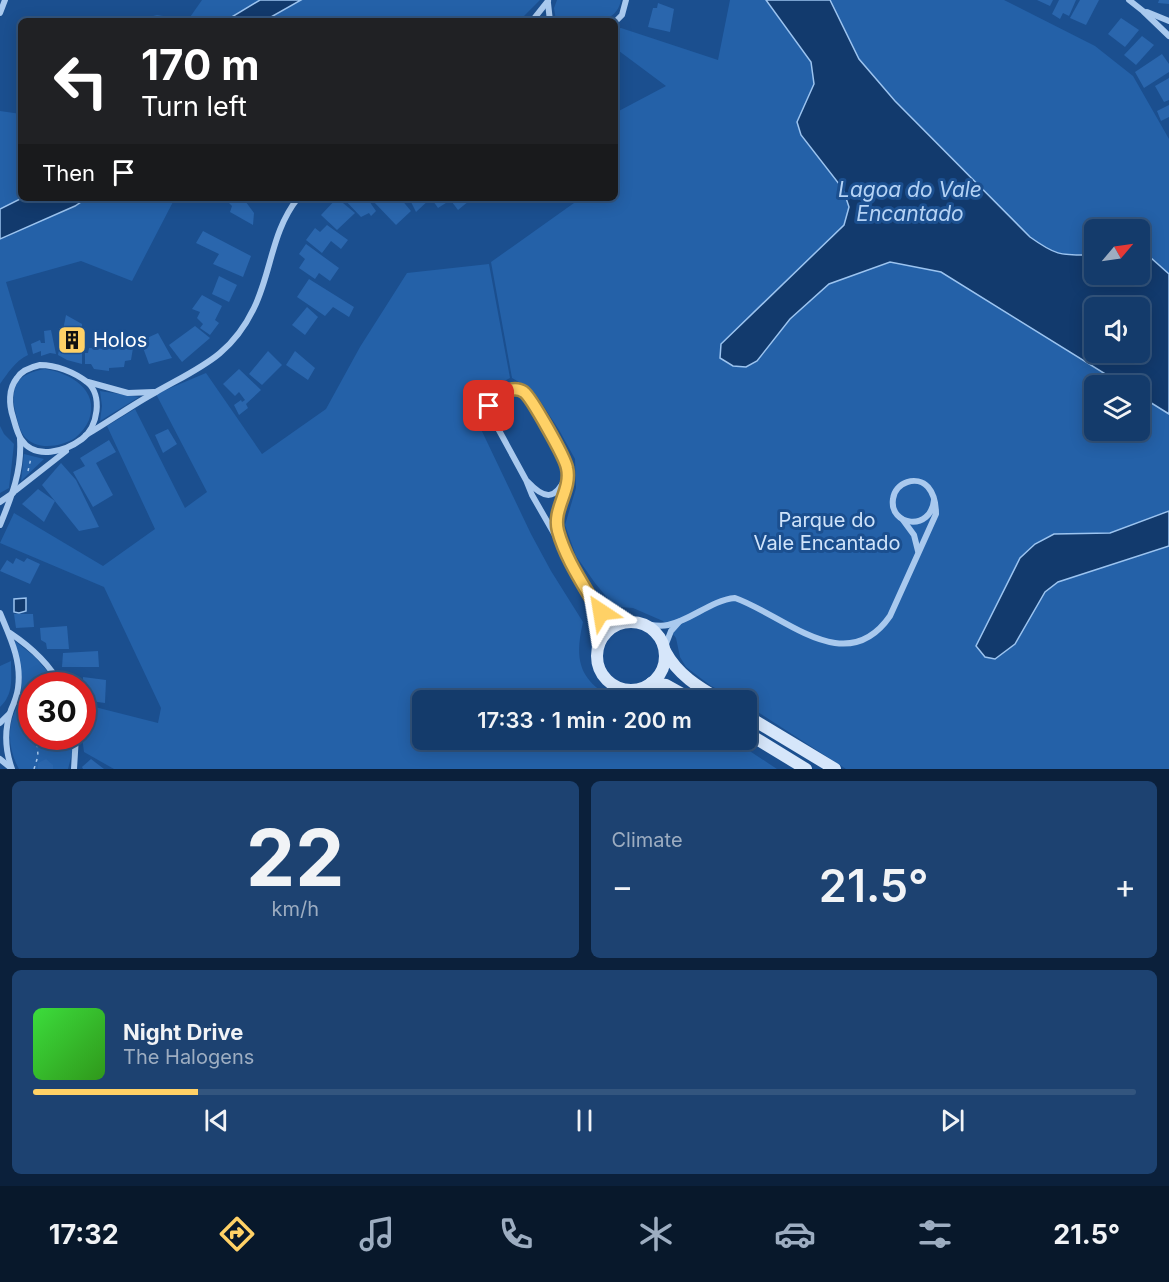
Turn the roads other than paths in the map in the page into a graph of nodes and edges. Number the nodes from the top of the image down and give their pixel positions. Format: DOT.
graph roads {
  1 [pos="3,0"];
  2 [pos="548,0"];
  3 [pos="626,0"];
  4 [pos="1129,0"];
  5 [pos="1143,11"];
  6 [pos="0,13"];
  7 [pos="534,18"];
  8 [pos="549,18"];
  9 [pos="618,19"];
  10 [pos="1169,21"];
  11 [pos="1168,32"];
  12 [pos="296,201"];
  13 [pos="88,382"];
  14 [pos="158,391"];
  15 [pos="86,435"];
  16 [pos="20,438"];
  17 [pos="70,448"];
  18 [pos="568,473"];
  19 [pos="526,480"];
  20 [pos="14,492"];
  21 [pos="934,500"];
  22 [pos="0,502"];
  23 [pos="900,518"];
  24 [pos="0,525"];
  25 [pos="564,549"];
  26 [pos="918,551"];
  27 [pos="595,605"];
  28 [pos="0,613"];
  29 [pos="0,621"];
  30 [pos="627,621"];
  31 [pos="680,622"];
  32 [pos="644,624"];
  33 [pos="8,630"];
  34 [pos="599,642"];
  35 [pos="664,650"];
  36 [pos="53,672"];
  37 [pos="651,683"];
  38 [pos="675,690"];
  39 [pos="706,690"];
  40 [pos="18,700"];
  41 [pos="15,703"];
  42 [pos="11,713"];
  43 [pos="757,722"];
  44 [pos="0,723"];
  45 [pos="757,739"];
  46 [pos="75,750"];
  47 [pos="0,759"];
  48 [pos="12,769"];
  49 [pos="74,769"];
  50 [pos="806,769"];
  51 [pos="836,769"];
  1 -- 6 [label="street"];
  2 -- 7 [label="street"];
  2 -- 8 [label="street"];
  3 -- 9 [label="street"];
  4 -- 5 [label="street"];
  5 -- 10 [label="street"];
  5 -- 11 [label="street"];
  12 -- 14 [label="street"];
  13 -- 14 [label="street"];
  13 -- 15 [label="street"];
  13 -- 16 [label="street"];
  14 -- 15 [label="street"];
  15 -- 17 [label="street"];
  16 -- 17 [label="street"];
  16 -- 20 [label="street"];
  17 -- 20 [label="street"];
  18 -- 19 [label="street"];
  18 -- 19 [label="street"];
  18 -- 25 [label="street"];
  19 -- 25 [label="street"];
  20 -- 22 [label="street"];
  20 -- 24 [label="street"];
  21 -- 23 [label="street"];
  21 -- 23 [label="street"];
  21 -- 26 [label="street"];
  23 -- 26 [label="street"];
  25 -- 27 [label="street"];
  26 -- 31 [label="street"];
  27 -- 30 [label="street"];
  27 -- 34 [label="street"];
  28 -- 33 [label="street"];
  29 -- 33 [label="street"];
  30 -- 32 [label="street"];
  30 -- 34 [label="street"];
  31 -- 32 [label="street"];
  31 -- 35 [label="street"];
  32 -- 35 [label="street"];
  33 -- 36 [label="street"];
  33 -- 41 [label="street"];
  34 -- 37 [label="street"];
  35 -- 37 [label="street"];
  35 -- 39 [label="street"];
  37 -- 38 [label="street"];
  40 -- 41 [label="street"];
  41 -- 42 [label="street"];
  42 -- 44 [label="street"];
  42 -- 48 [label="street"];
  43 -- 51 [label="street"];
  45 -- 50 [label="street"];
  46 -- 49 [label="street"];
  47 -- 48 [label="street"];
}
